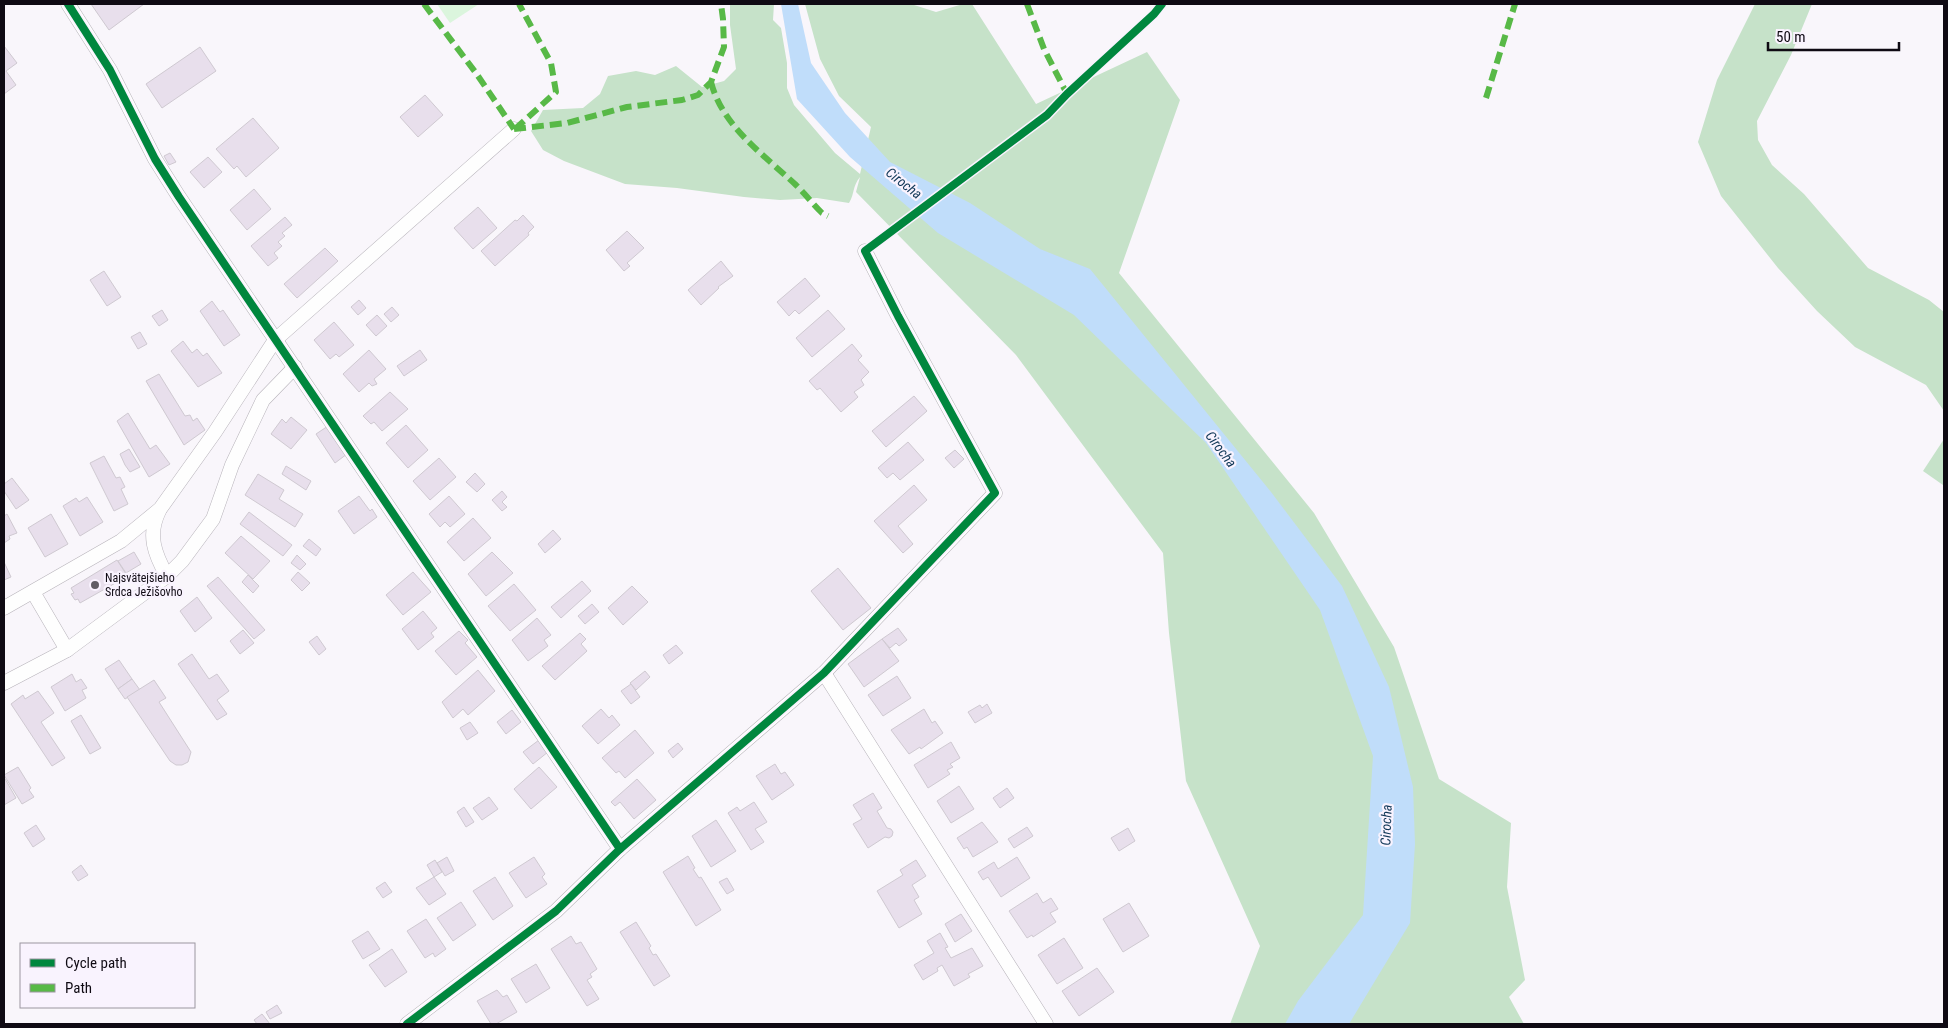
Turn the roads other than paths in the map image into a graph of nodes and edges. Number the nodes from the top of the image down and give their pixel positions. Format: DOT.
graph roads {
  1 [pos="68,4"];
  2 [pos="514,129"];
  3 [pos="865,251"];
  4 [pos="275,340"];
  5 [pos="296,367"];
  6 [pos="160,509"];
  7 [pos="167,576"];
  8 [pos="33,592"];
  9 [pos="4,608"];
  10 [pos="67,650"];
  11 [pos="824,674"];
  12 [pos="4,683"];
  13 [pos="620,849"];
  14 [pos="407,1024"];
  15 [pos="1046,1024"];
  1 -- 4 [label="street"];
  2 -- 4 [label="street"];
  3 -- 11 [label="street"];
  4 -- 5 [label="street"];
  4 -- 6 [label="street"];
  5 -- 7 [label="street"];
  5 -- 13 [label="street"];
  6 -- 7 [label="street"];
  6 -- 8 [label="street"];
  7 -- 10 [label="street"];
  8 -- 9 [label="street"];
  8 -- 10 [label="street"];
  10 -- 12 [label="street"];
  11 -- 13 [label="street"];
  11 -- 15 [label="street"];
  13 -- 14 [label="street"];
}
